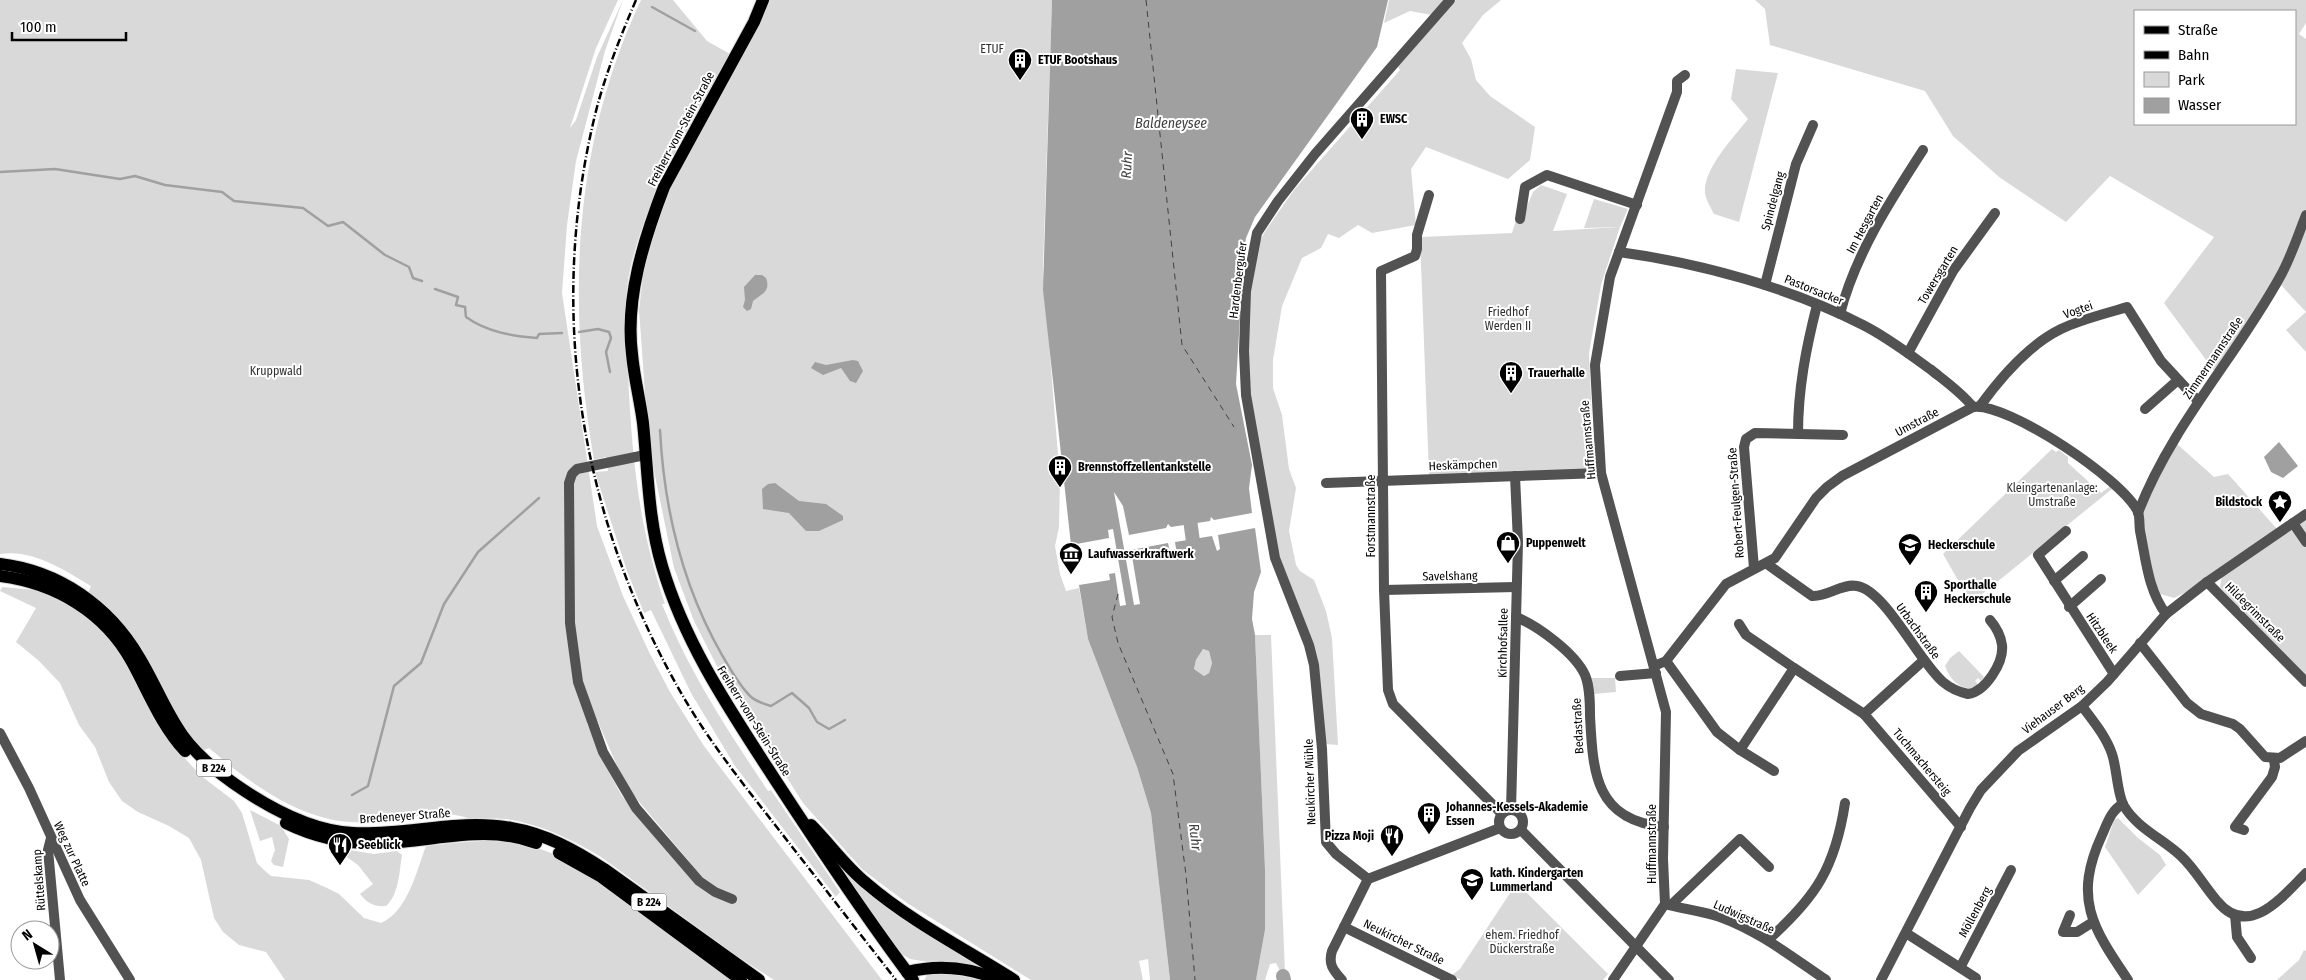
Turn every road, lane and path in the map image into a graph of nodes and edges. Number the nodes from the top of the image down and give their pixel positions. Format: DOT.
graph roads {
  1 [pos="763,0"];
  2 [pos="1450,0"];
  3 [pos="1685,75"];
  4 [pos="1813,125"];
  5 [pos="1923,150"];
  6 [pos="1429,195"];
  7 [pos="1637,205"];
  8 [pos="1995,213"];
  9 [pos="2306,216"];
  10 [pos="1520,219"];
  11 [pos="1620,252"];
  12 [pos="1765,285"];
  13 [pos="1817,305"];
  14 [pos="1840,314"];
  15 [pos="1908,353"];
  16 [pos="2178,380"];
  17 [pos="2198,402"];
  18 [pos="1977,406"];
  19 [pos="2145,409"];
  20 [pos="1798,434"];
  21 [pos="1843,435"];
  22 [pos="645,455"];
  23 [pos="1601,473"];
  24 [pos="1514,476"];
  25 [pos="1384,481"];
  26 [pos="1326,483"];
  27 [pos="2138,513"];
  28 [pos="2306,514"];
  29 [pos="2293,523"];
  30 [pos="2066,531"];
  31 [pos="2306,542"];
  32 [pos="2083,556"];
  33 [pos="1275,558"];
  34 [pos="0,564"];
  35 [pos="1767,564"];
  36 [pos="1754,568"];
  37 [pos="0,576"];
  38 [pos="2101,579"];
  39 [pos="2054,581"];
  40 [pos="2207,582"];
  41 [pos="1516,587"];
  42 [pos="1384,590"];
  43 [pos="2069,607"];
  44 [pos="2166,614"];
  45 [pos="1516,617"];
  46 [pos="1990,620"];
  47 [pos="1739,624"];
  48 [pos="2140,643"];
  49 [pos="1924,660"];
  50 [pos="1666,661"];
  51 [pos="1794,668"];
  52 [pos="1655,669"];
  53 [pos="2114,674"];
  54 [pos="1620,676"];
  55 [pos="2306,682"];
  56 [pos="2082,706"];
  57 [pos="1864,714"];
  58 [pos="0,733"];
  59 [pos="2306,741"];
  60 [pos="1740,750"];
  61 [pos="2274,760"];
  62 [pos="1774,771"];
  63 [pos="1845,804"];
  64 [pos="2123,804"];
  65 [pos="792,805"];
  66 [pos="1507,812"];
  67 [pos="1664,827"];
  68 [pos="1960,827"];
  69 [pos="1500,828"];
  70 [pos="1521,830"];
  71 [pos="2244,830"];
  72 [pos="51,838"];
  73 [pos="1769,867"];
  74 [pos="2011,870"];
  75 [pos="2306,873"];
  76 [pos="1368,879"];
  77 [pos="732,899"];
  78 [pos="1668,905"];
  79 [pos="2070,915"];
  80 [pos="2235,915"];
  81 [pos="2093,922"];
  82 [pos="1344,926"];
  83 [pos="1906,933"];
  84 [pos="1768,940"];
  85 [pos="1636,949"];
  86 [pos="2250,958"];
  87 [pos="1961,966"];
  88 [pos="910,976"];
  89 [pos="1976,978"];
  90 [pos="60,980"];
  91 [pos="130,980"];
  92 [pos="742,980"];
  93 [pos="759,980"];
  94 [pos="999,980"];
  95 [pos="1014,980"];
  96 [pos="1342,980"];
  97 [pos="1452,980"];
  98 [pos="1614,980"];
  99 [pos="1669,980"];
  100 [pos="1826,980"];
  101 [pos="1881,980"];
  102 [pos="2128,980"];
  1 -- 22 [label="main road, Freiherr-vom-Stein-Straße"];
  2 -- 33 [label="street, Hardenbergufer"];
  3 -- 7 [label="street, Huffmannstraße"];
  4 -- 12 [label="street, Spindelgang"];
  5 -- 14 [label="street, Im Hesgarten"];
  6 -- 25 [label="street, Forstmannstraße"];
  7 -- 10 [label="street"];
  7 -- 11 [label="street, Huffmannstraße"];
  8 -- 15 [label="street, Towersgarten"];
  9 -- 17 [label="street, Zimmermannstraße"];
  11 -- 12 [label="street, Pastorsacker"];
  11 -- 23 [label="street, Huffmannstraße"];
  12 -- 13 [label="street, Pastorsacker"];
  13 -- 14 [label="street, Pastorsacker"];
  13 -- 20 [label="street"];
  14 -- 15 [label="street, Pastorsacker"];
  15 -- 18 [label="street, Pastorsacker"];
  16 -- 17 [label="street, Vogtei"];
  16 -- 18 [label="street, Vogtei"];
  16 -- 19 [label="street"];
  17 -- 27 [label="street, Zimmermannstraße"];
  18 -- 27 [label="street"];
  18 -- 35 [label="street, Umstraße"];
  20 -- 21 [label="street"];
  20 -- 36 [label="street, Robert-Feulgen-Straße"];
  22 -- 65 [label="main road, Freiherr-vom-Stein-Straße"];
  22 -- 77 [label="street"];
  23 -- 24 [label="street, Heskämpchen"];
  23 -- 52 [label="street, Huffmannstraße"];
  24 -- 25 [label="street, Heskämpchen"];
  24 -- 41 [label="street, Kirchhofsallee"];
  25 -- 26 [label="street, Heskämpchen"];
  25 -- 42 [label="street, Forstmannstraße"];
  27 -- 44 [label="street"];
  28 -- 29 [label="street, Viehauser Berg"];
  29 -- 31 [label="street"];
  29 -- 40 [label="street, Viehauser Berg"];
  30 -- 39 [label="street, Hitzbleek"];
  32 -- 39 [label="street"];
  33 -- 76 [label="street, Neukircher Mühle"];
  34 -- 93 [label="main road, Bredeneyer Straße / B 224"];
  35 -- 36 [label="street"];
  35 -- 49 [label="street, Urbachstraße"];
  36 -- 50 [label="street"];
  37 -- 92 [label="main road, Bredeneyer Straße / B 224"];
  38 -- 43 [label="street, Hitzbleek"];
  39 -- 43 [label="street, Hitzbleek"];
  40 -- 44 [label="street, Viehauser Berg"];
  40 -- 55 [label="street, Hildegrimstraße"];
  41 -- 42 [label="street, Savelshang"];
  41 -- 45 [label="street, Kirchhofsallee"];
  42 -- 66 [label="street, Forstmannstraße"];
  43 -- 53 [label="street, Hitzbleek"];
  44 -- 48 [label="street, Viehauser Berg"];
  45 -- 66 [label="street, Kirchhofsallee"];
  45 -- 67 [label="street, Bedastraße"];
  46 -- 49 [label="street, Urbachstraße"];
  47 -- 51 [label="street, Tuchmachersteig"];
  48 -- 53 [label="street, Viehauser Berg"];
  48 -- 61 [label="street"];
  49 -- 57 [label="street"];
  50 -- 52 [label="street"];
  50 -- 60 [label="street"];
  51 -- 57 [label="street, Tuchmachersteig"];
  51 -- 60 [label="street"];
  52 -- 54 [label="street"];
  52 -- 67 [label="street, Huffmannstraße"];
  53 -- 56 [label="street, Viehauser Berg"];
  56 -- 64 [label="street"];
  56 -- 68 [label="street, Viehauser Berg"];
  57 -- 68 [label="street, Tuchmachersteig"];
  58 -- 72 [label="street, Weg zur Platte"];
  59 -- 61 [label="street"];
  60 -- 62 [label="street"];
  61 -- 71 [label="street"];
  63 -- 84 [label="street"];
  64 -- 80 [label="street"];
  64 -- 81 [label="street"];
  65 -- 88 [label="main road, Freiherr-vom-Stein-Straße"];
  65 -- 95 [label="main road"];
  66 -- 69 [label="street"];
  66 -- 70 [label="street"];
  67 -- 78 [label="street, Huffmannstraße"];
  68 -- 83 [label="street, Viehauser Berg"];
  69 -- 70 [label="street"];
  69 -- 76 [label="street"];
  70 -- 85 [label="street"];
  72 -- 90 [label="street, Rüttelskamp"];
  72 -- 91 [label="street, Weg zur Platte"];
  73 -- 78 [label="street"];
  74 -- 87 [label="street, Möllenberg"];
  75 -- 80 [label="street"];
  76 -- 82 [label="street"];
  78 -- 84 [label="street, Ludwigstraße"];
  78 -- 85 [label="street"];
  79 -- 81 [label="street"];
  80 -- 86 [label="street"];
  81 -- 102 [label="street"];
  82 -- 96 [label="street"];
  82 -- 97 [label="street, Neukircher Straße"];
  83 -- 87 [label="street"];
  83 -- 101 [label="street, Viehauser Berg"];
  84 -- 100 [label="street, Ludwigstraße"];
  85 -- 98 [label="street"];
  85 -- 99 [label="street"];
  87 -- 89 [label="street"];
  88 -- 94 [label="main road"];
}
